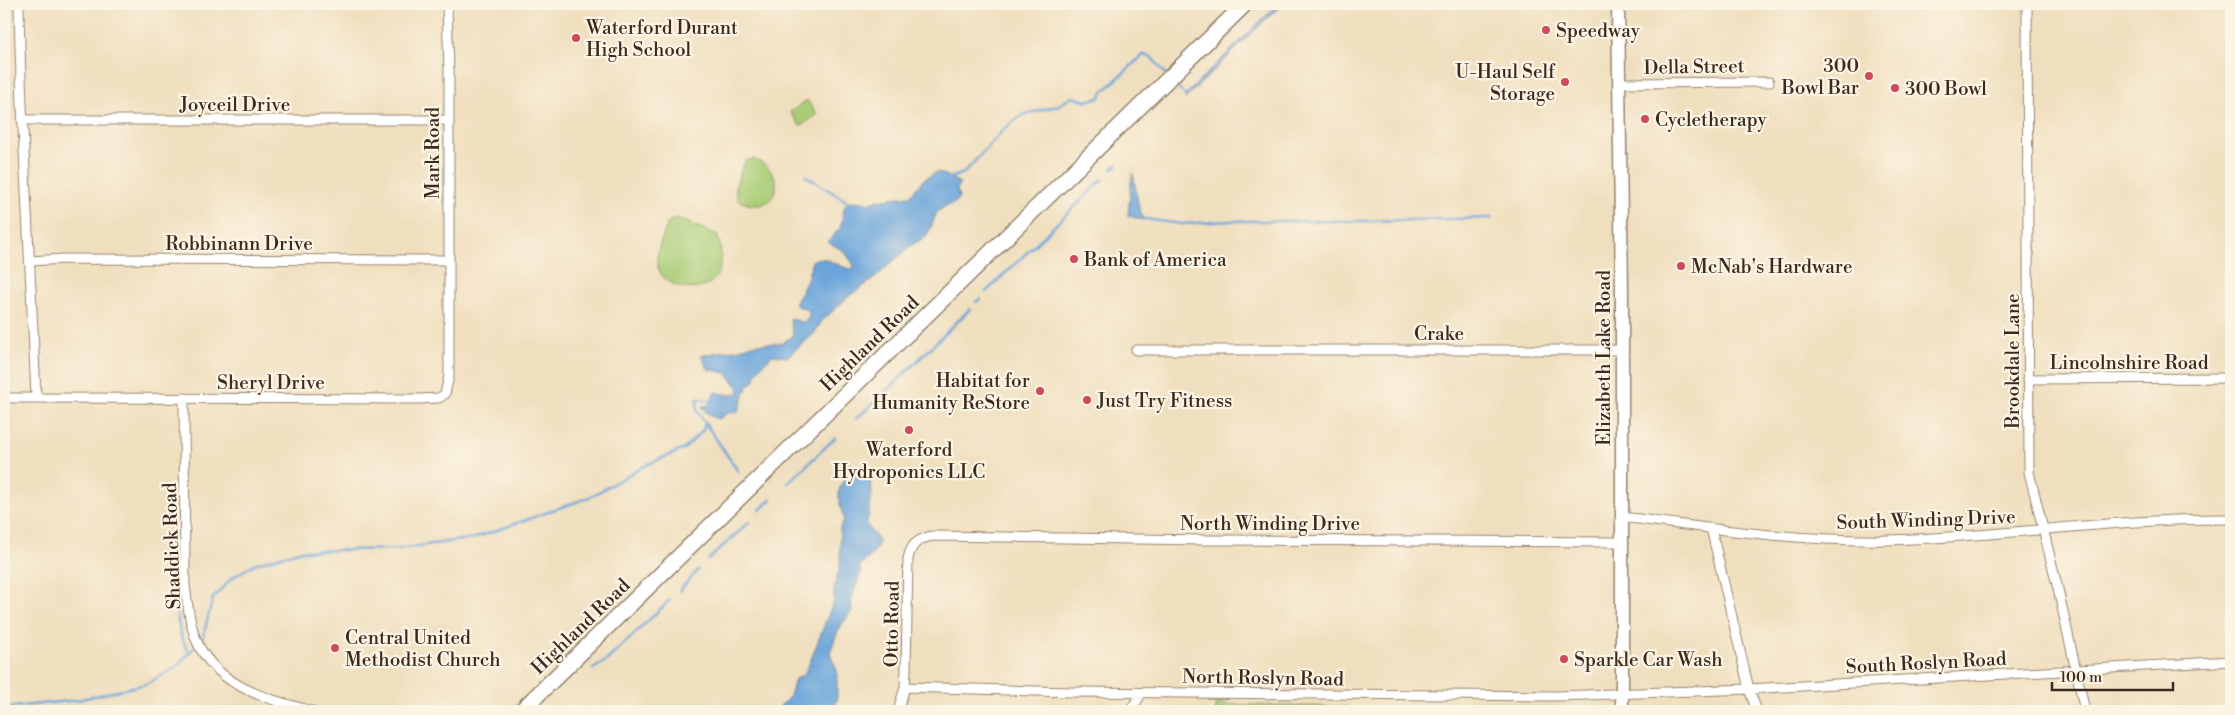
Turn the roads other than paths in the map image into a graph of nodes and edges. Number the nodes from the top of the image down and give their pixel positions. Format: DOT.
graph roads {
  1 [pos="19,4"];
  2 [pos="447,4"];
  3 [pos="1245,4"];
  4 [pos="1618,4"];
  5 [pos="2027,4"];
  6 [pos="1769,82"];
  7 [pos="1619,83"];
  8 [pos="22,120"];
  9 [pos="448,120"];
  10 [pos="448,260"];
  11 [pos="30,261"];
  12 [pos="448,303"];
  13 [pos="1136,350"];
  14 [pos="1622,350"];
  15 [pos="2231,378"];
  16 [pos="2028,379"];
  17 [pos="4,398"];
  18 [pos="36,398"];
  19 [pos="184,398"];
  20 [pos="1622,517"];
  21 [pos="2231,519"];
  22 [pos="1711,528"];
  23 [pos="2042,530"];
  24 [pos="919,539"];
  25 [pos="1622,542"];
  26 [pos="2231,661"];
  27 [pos="2076,670"];
  28 [pos="905,687"];
  29 [pos="1749,689"];
  30 [pos="1142,693"];
  31 [pos="1622,694"];
  32 [pos="312,711"];
  33 [pos="522,711"];
  34 [pos="898,711"];
  35 [pos="1130,711"];
  36 [pos="1622,711"];
  37 [pos="1757,711"];
  38 [pos="2085,711"];
  1 -- 8 [label="street"];
  2 -- 9 [label="street, Mark Road"];
  3 -- 33 [label="highway, Highland Road"];
  4 -- 7 [label="main road, Elizabeth Lake Road"];
  5 -- 16 [label="street, Brookdale Lane"];
  6 -- 7 [label="street, Della Street"];
  7 -- 14 [label="main road, Elizabeth Lake Road"];
  8 -- 9 [label="street, Joyceil Drive"];
  8 -- 11 [label="street"];
  9 -- 10 [label="street, Mark Road"];
  10 -- 11 [label="street, Robbinann Drive"];
  10 -- 12 [label="street, Mark Road"];
  11 -- 18 [label="street"];
  12 -- 19 [label="street, Sheryl Drive"];
  13 -- 14 [label="street, Crake"];
  14 -- 20 [label="main road, Elizabeth Lake Road"];
  15 -- 16 [label="street, Lincolnshire Road"];
  16 -- 23 [label="street, Brookdale Lane"];
  17 -- 18 [label="street, Sheryl Drive"];
  18 -- 19 [label="street, Sheryl Drive"];
  19 -- 32 [label="street, Shaddick Road"];
  20 -- 22 [label="street, South Winding Drive"];
  20 -- 25 [label="main road, Elizabeth Lake Road"];
  21 -- 23 [label="street, South Winding Drive"];
  22 -- 23 [label="street, South Winding Drive"];
  22 -- 29 [label="street"];
  23 -- 27 [label="street, Brookdale Lane"];
  24 -- 25 [label="street, North Winding Drive"];
  24 -- 28 [label="street, Otto Road"];
  25 -- 31 [label="main road, Elizabeth Lake Road"];
  26 -- 27 [label="street, South Roslyn Road"];
  27 -- 29 [label="street, South Roslyn Road"];
  27 -- 38 [label="street, Brookdale Lane"];
  28 -- 30 [label="street, North Roslyn Road"];
  28 -- 34 [label="street, Otto Road"];
  29 -- 31 [label="street, South Roslyn Road"];
  29 -- 37 [label="street"];
  30 -- 31 [label="street, North Roslyn Road"];
  30 -- 35 [label="street"];
  31 -- 36 [label="main road, Elizabeth Lake Road"];
}
